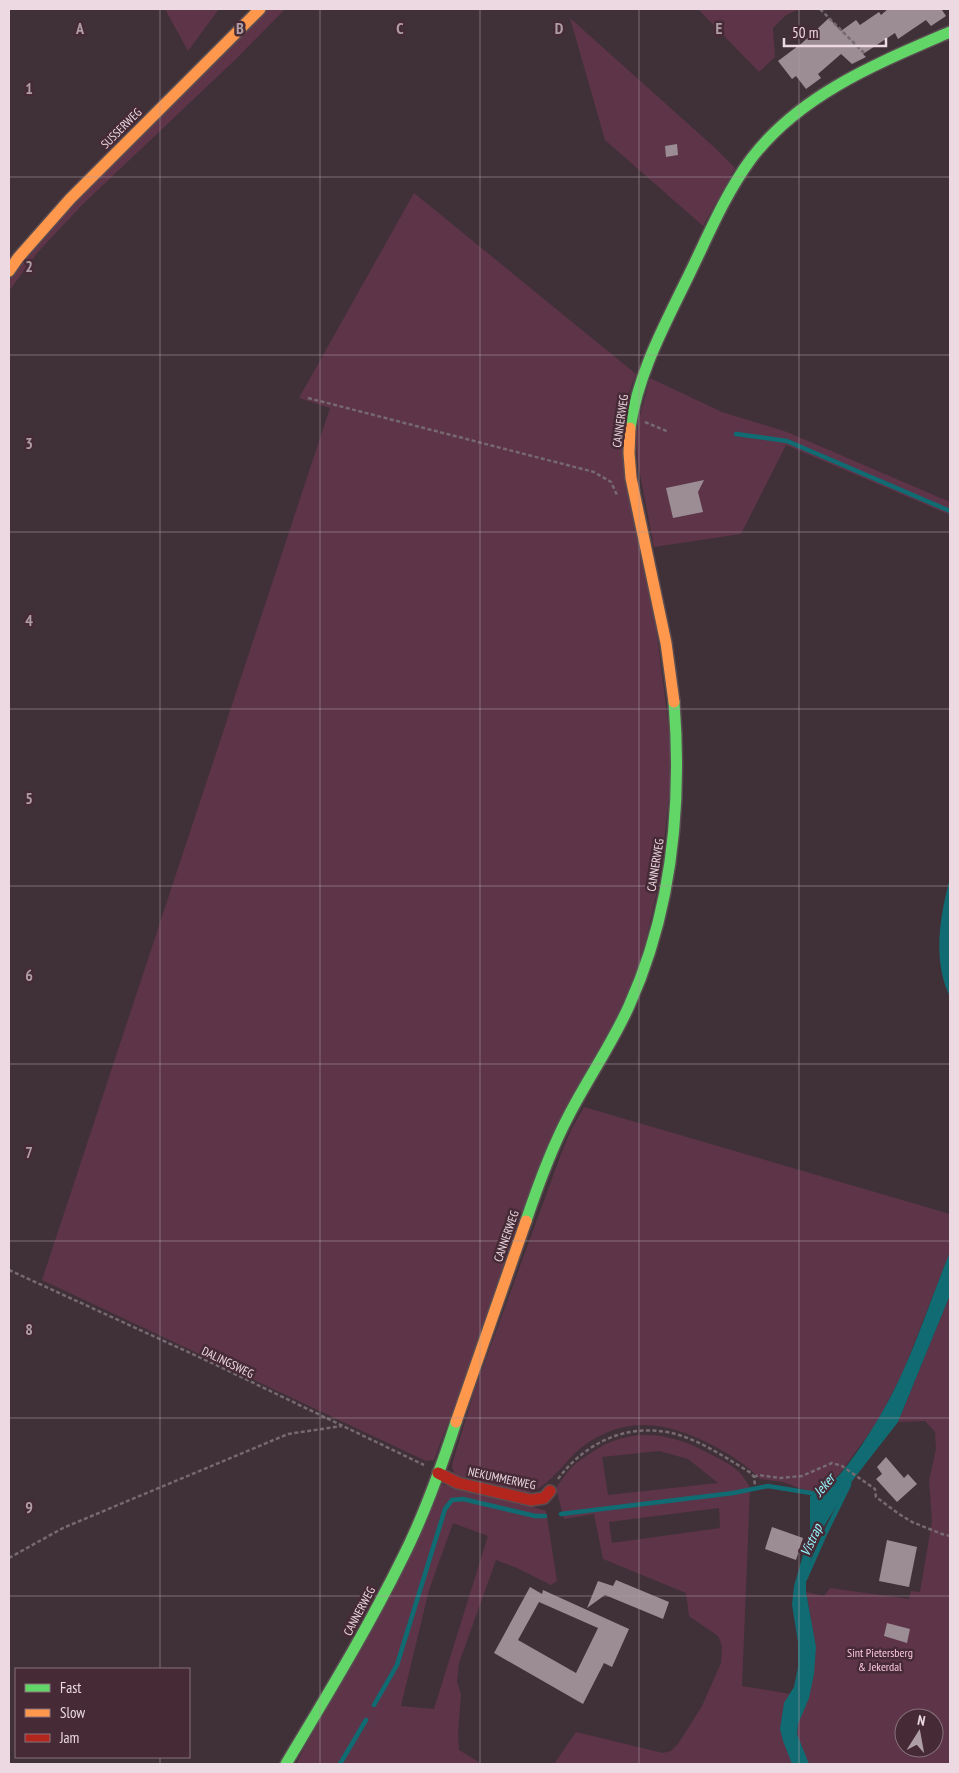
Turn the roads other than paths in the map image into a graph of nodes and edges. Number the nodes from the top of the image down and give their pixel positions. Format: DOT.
graph roads {
  1 [pos="260,9"];
  2 [pos="950,32"];
  3 [pos="9,271"];
  4 [pos="438,1473"];
  5 [pos="550,1491"];
  6 [pos="286,1764"];
  1 -- 3 [label="main road, SUSSERWEG"];
  2 -- 4 [label="main road, CANNERWEG"];
  4 -- 5 [label="main road, NEKUMMERWEG"];
  4 -- 6 [label="main road, CANNERWEG"];
}
